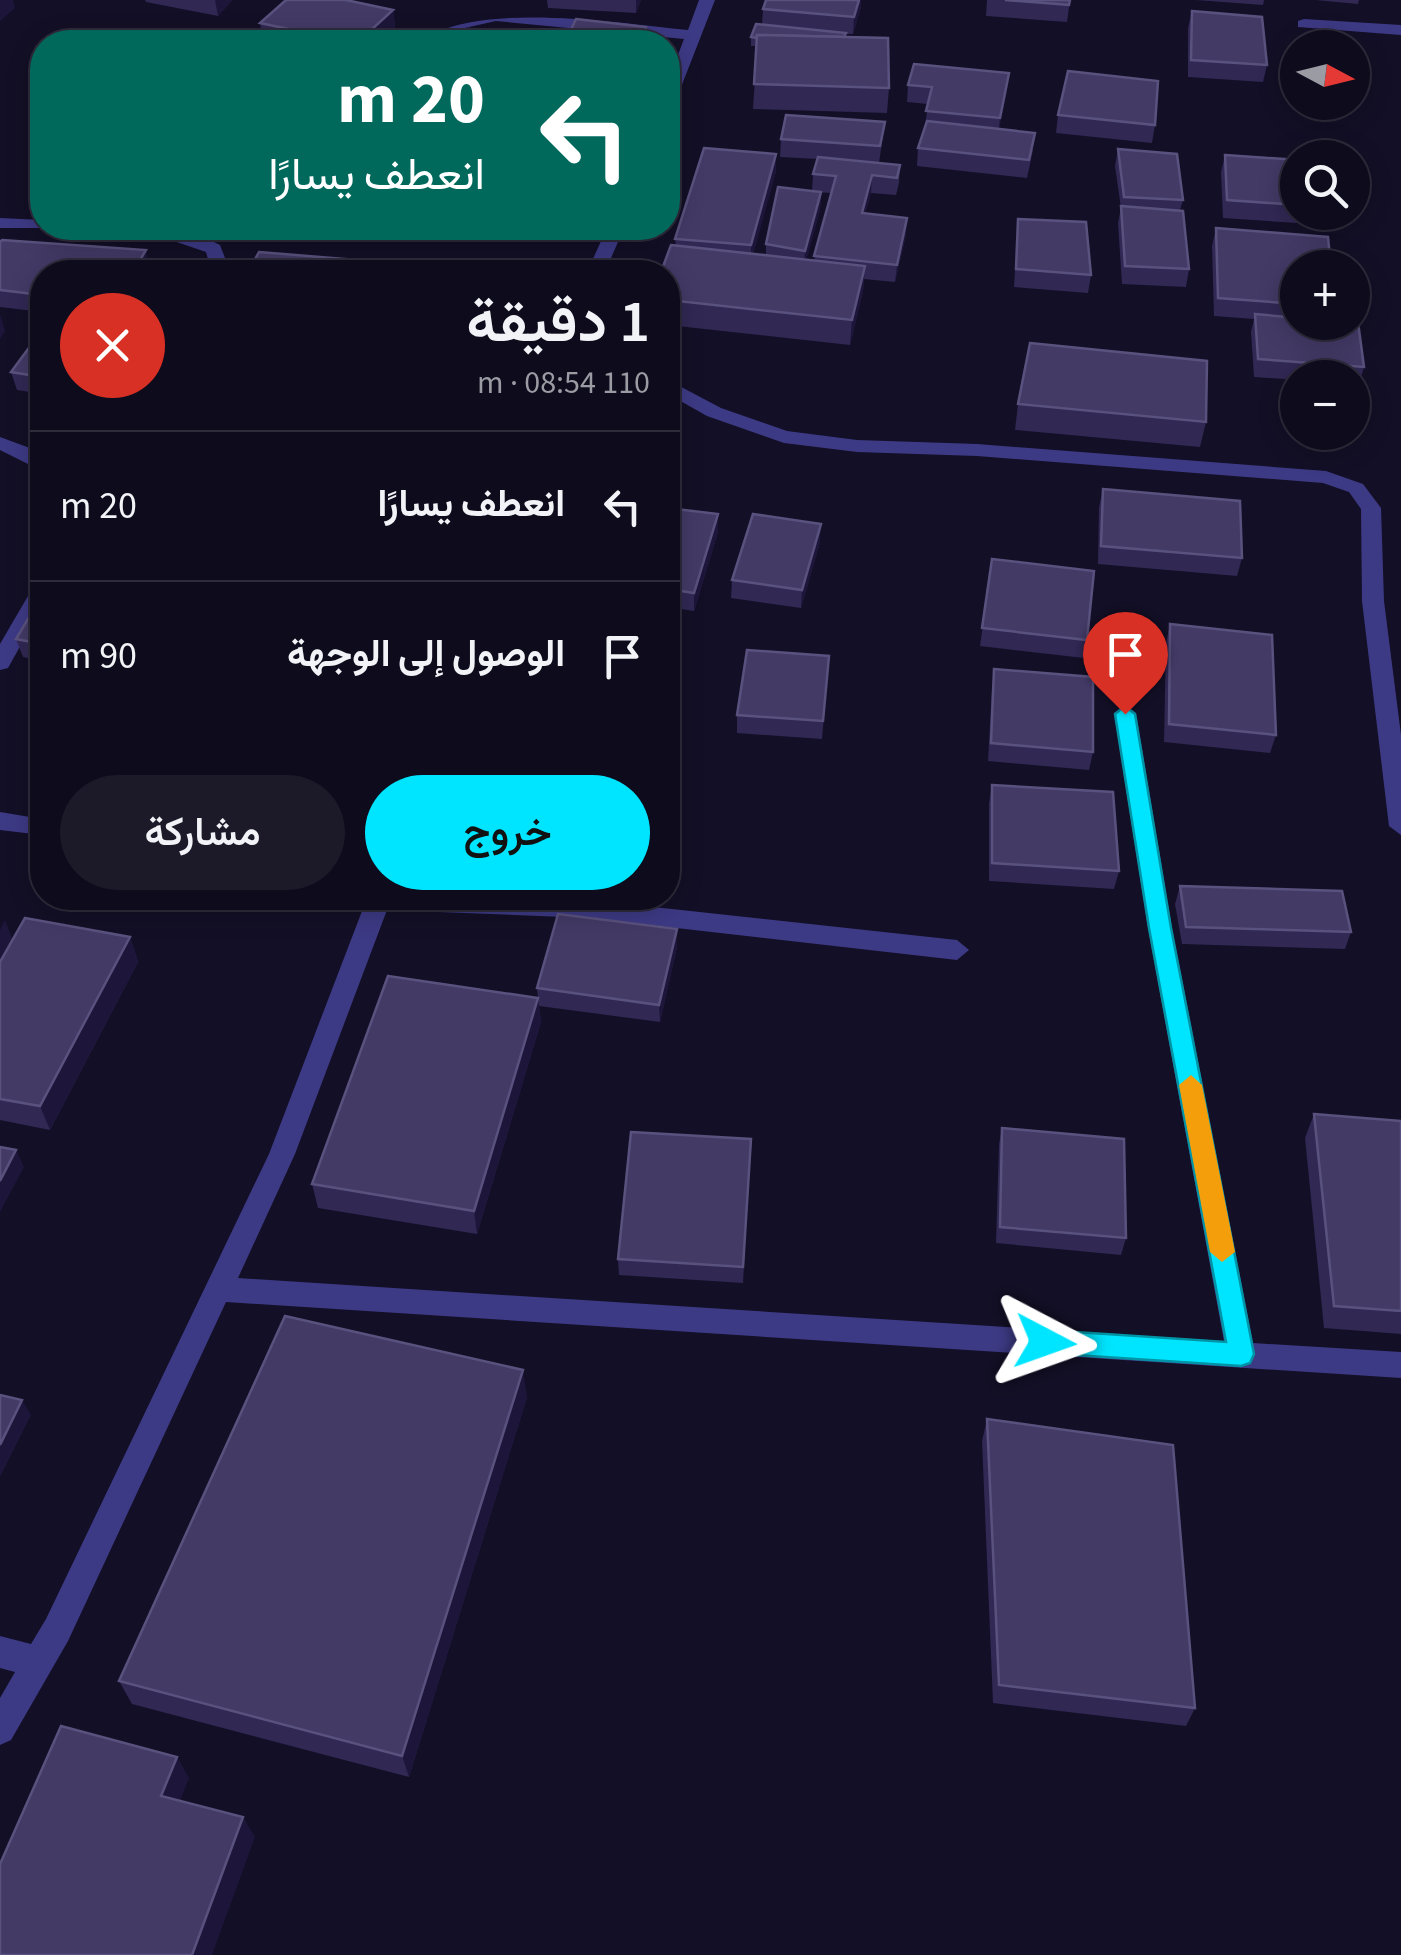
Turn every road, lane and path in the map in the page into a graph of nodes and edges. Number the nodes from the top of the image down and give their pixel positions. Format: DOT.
graph roads {
  1 [pos="707,0"];
  2 [pos="1304,24"];
  3 [pos="448,30"];
  4 [pos="642,30"];
  5 [pos="1401,30"];
  6 [pos="680,34"];
  7 [pos="694,35"];
  8 [pos="680,70"];
  9 [pos="0,222"];
  10 [pos="30,224"];
  11 [pos="198,240"];
  12 [pos="217,260"];
  13 [pos="680,393"];
  14 [pos="0,444"];
  15 [pos="30,454"];
  16 [pos="30,610"];
  17 [pos="1390,644"];
  18 [pos="0,663"];
  19 [pos="1125,714"];
  20 [pos="0,822"];
  21 [pos="30,826"];
  22 [pos="1401,826"];
  23 [pos="374,910"];
  24 [pos="598,910"];
  25 [pos="958,950"];
  26 [pos="220,1288"];
  27 [pos="1241,1354"];
  28 [pos="1401,1365"];
  29 [pos="0,1652"];
  30 [pos="39,1662"];
  31 [pos="0,1729"];
  1 -- 7 [label="street"];
  2 -- 5 [label="street"];
  3 -- 4 [label="street"];
  6 -- 7 [label="street"];
  7 -- 8 [label="street"];
  9 -- 10 [label="street"];
  11 -- 12 [label="street"];
  13 -- 17 [label="street"];
  14 -- 15 [label="street"];
  16 -- 18 [label="street"];
  17 -- 22 [label="street"];
  19 -- 27 [label="street"];
  20 -- 21 [label="street"];
  23 -- 26 [label="street"];
  24 -- 25 [label="street"];
  26 -- 27 [label="street"];
  26 -- 30 [label="street"];
  27 -- 28 [label="street"];
  29 -- 30 [label="street"];
  30 -- 31 [label="street"];
}
